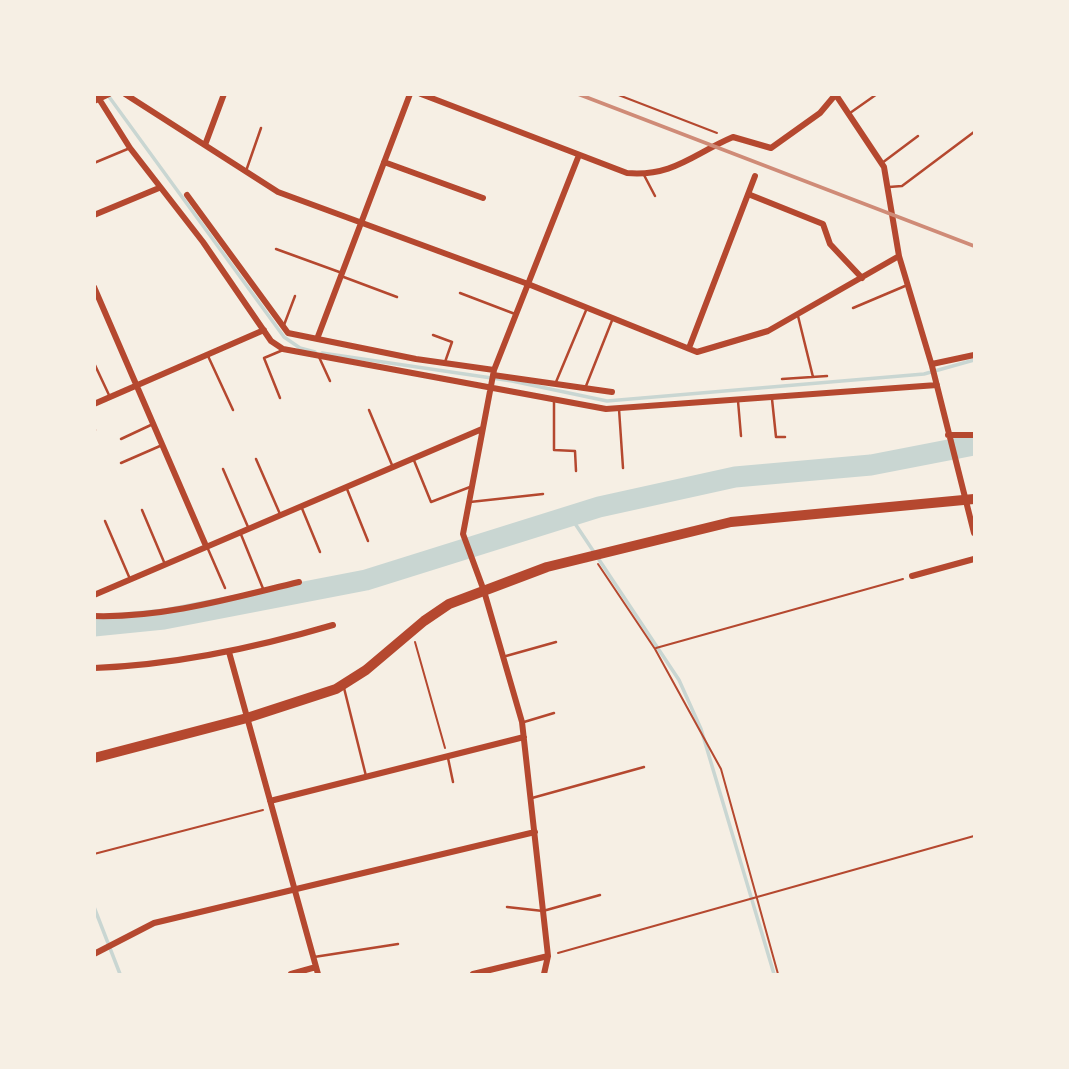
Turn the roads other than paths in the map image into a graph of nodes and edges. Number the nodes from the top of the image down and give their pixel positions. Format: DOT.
graph roads {
  1 [pos="109,94"];
  2 [pos="125,94"];
  3 [pos="224,94"];
  4 [pos="410,94"];
  5 [pos="421,94"];
  6 [pos="877,94"];
  7 [pos="836,95"];
  8 [pos="97,99"];
  9 [pos="850,113"];
  10 [pos="261,128"];
  11 [pos="975,132"];
  12 [pos="918,136"];
  13 [pos="205,145"];
  14 [pos="130,148"];
  15 [pos="579,155"];
  16 [pos="384,162"];
  17 [pos="94,163"];
  18 [pos="882,163"];
  19 [pos="246,172"];
  20 [pos="645,175"];
  21 [pos="755,176"];
  22 [pos="889,187"];
  23 [pos="159,188"];
  24 [pos="748,194"];
  25 [pos="187,195"];
  26 [pos="655,196"];
  27 [pos="483,198"];
  28 [pos="94,215"];
  29 [pos="361,223"];
  30 [pos="276,249"];
  31 [pos="899,256"];
  32 [pos="342,274"];
  33 [pos="862,278"];
  34 [pos="528,284"];
  35 [pos="908,285"];
  36 [pos="94,286"];
  37 [pos="460,293"];
  38 [pos="295,296"];
  39 [pos="397,297"];
  40 [pos="587,308"];
  41 [pos="853,308"];
  42 [pos="516,314"];
  43 [pos="798,314"];
  44 [pos="613,318"];
  45 [pos="283,329"];
  46 [pos="264,330"];
  47 [pos="433,335"];
  48 [pos="317,339"];
  49 [pos="689,348"];
  50 [pos="283,349"];
  51 [pos="208,355"];
  52 [pos="975,355"];
  53 [pos="318,357"];
  54 [pos="94,363"];
  55 [pos="444,363"];
  56 [pos="932,365"];
  57 [pos="493,373"];
  58 [pos="827,376"];
  59 [pos="813,377"];
  60 [pos="782,379"];
  61 [pos="330,382"];
  62 [pos="936,383"];
  63 [pos="556,384"];
  64 [pos="137,386"];
  65 [pos="490,389"];
  66 [pos="585,389"];
  67 [pos="612,392"];
  68 [pos="110,397"];
  69 [pos="280,398"];
  70 [pos="772,399"];
  71 [pos="554,401"];
  72 [pos="738,401"];
  73 [pos="94,404"];
  74 [pos="619,409"];
  75 [pos="233,410"];
  76 [pos="369,410"];
  77 [pos="154,423"];
  78 [pos="482,429"];
  79 [pos="975,435"];
  80 [pos="741,436"];
  81 [pos="785,437"];
  82 [pos="949,438"];
  83 [pos="121,439"];
  84 [pos="163,445"];
  85 [pos="413,458"];
  86 [pos="256,459"];
  87 [pos="121,463"];
  88 [pos="393,467"];
  89 [pos="623,468"];
  90 [pos="223,469"];
  91 [pos="576,471"];
  92 [pos="472,486"];
  93 [pos="346,487"];
  94 [pos="543,494"];
  95 [pos="968,497"];
  96 [pos="469,502"];
  97 [pos="301,506"];
  98 [pos="142,510"];
  99 [pos="281,515"];
  100 [pos="105,521"];
  101 [pos="249,528"];
  102 [pos="239,532"];
  103 [pos="975,533"];
  104 [pos="368,541"];
  105 [pos="206,546"];
  106 [pos="320,552"];
  107 [pos="975,559"];
  108 [pos="165,564"];
  109 [pos="912,576"];
  110 [pos="130,579"];
  111 [pos="299,582"];
  112 [pos="225,588"];
  113 [pos="264,590"];
  114 [pos="484,592"];
  115 [pos="94,595"];
  116 [pos="94,616"];
  117 [pos="333,625"];
  118 [pos="556,642"];
  119 [pos="229,652"];
  120 [pos="503,657"];
  121 [pos="94,668"];
  122 [pos="344,684"];
  123 [pos="554,713"];
  124 [pos="247,718"];
  125 [pos="522,722"];
  126 [pos="524,737"];
  127 [pos="447,756"];
  128 [pos="94,758"];
  129 [pos="644,767"];
  130 [pos="366,776"];
  131 [pos="453,782"];
  132 [pos="531,798"];
  133 [pos="271,804"];
  134 [pos="535,832"];
  135 [pos="295,892"];
  136 [pos="600,895"];
  137 [pos="507,907"];
  138 [pos="543,911"];
  139 [pos="397,944"];
  140 [pos="94,954"];
  141 [pos="548,956"];
  142 [pos="313,958"];
  143 [pos="317,971"];
  144 [pos="291,975"];
  145 [pos="473,975"];
  146 [pos="544,975"];
  1 -- 8 [label="street"];
  2 -- 13 [label="street"];
  3 -- 13 [label="street"];
  4 -- 16 [label="street"];
  5 -- 15 [label="street"];
  6 -- 9 [label="lane"];
  7 -- 9 [label="street"];
  7 -- 20 [label="street"];
  8 -- 14 [label="street"];
  9 -- 18 [label="street"];
  10 -- 19 [label="lane"];
  11 -- 22 [label="lane"];
  12 -- 18 [label="lane"];
  13 -- 19 [label="street"];
  14 -- 17 [label="lane"];
  14 -- 23 [label="street"];
  15 -- 20 [label="street"];
  15 -- 34 [label="street"];
  16 -- 27 [label="street"];
  16 -- 29 [label="street"];
  18 -- 22 [label="street"];
  19 -- 29 [label="street"];
  20 -- 26 [label="lane"];
  21 -- 24 [label="street"];
  22 -- 31 [label="street"];
  23 -- 28 [label="street"];
  23 -- 46 [label="street"];
  24 -- 33 [label="street"];
  24 -- 49 [label="street"];
  25 -- 45 [label="street"];
  29 -- 32 [label="street"];
  29 -- 34 [label="street"];
  30 -- 32 [label="lane"];
  31 -- 33 [label="street"];
  31 -- 35 [label="street"];
  32 -- 39 [label="lane"];
  32 -- 48 [label="street"];
  33 -- 43 [label="street"];
  34 -- 40 [label="street"];
  34 -- 42 [label="street"];
  35 -- 41 [label="lane"];
  35 -- 56 [label="street"];
  36 -- 64 [label="street"];
  37 -- 42 [label="lane"];
  38 -- 45 [label="lane"];
  40 -- 44 [label="street"];
  40 -- 63 [label="lane"];
  42 -- 57 [label="street"];
  43 -- 49 [label="street"];
  43 -- 59 [label="lane"];
  44 -- 49 [label="street"];
  44 -- 66 [label="lane"];
  45 -- 48 [label="street"];
  46 -- 50 [label="street"];
  46 -- 51 [label="street"];
  47 -- 55 [label="lane"];
  48 -- 55 [label="street"];
  50 -- 53 [label="street"];
  50 -- 69 [label="lane"];
  51 -- 64 [label="street"];
  51 -- 75 [label="lane"];
  52 -- 56 [label="street"];
  53 -- 61 [label="lane"];
  53 -- 65 [label="street"];
  54 -- 68 [label="lane"];
  55 -- 57 [label="street"];
  56 -- 62 [label="street"];
  57 -- 63 [label="street"];
  57 -- 65 [label="street"];
  58 -- 59 [label="lane"];
  59 -- 60 [label="lane"];
  62 -- 70 [label="street"];
  62 -- 82 [label="street"];
  63 -- 66 [label="street"];
  64 -- 68 [label="street"];
  64 -- 77 [label="street"];
  65 -- 71 [label="street"];
  65 -- 78 [label="street"];
  66 -- 67 [label="street"];
  68 -- 73 [label="street"];
  70 -- 72 [label="street"];
  70 -- 81 [label="lane"];
  71 -- 74 [label="street"];
  71 -- 91 [label="lane"];
  72 -- 74 [label="street"];
  72 -- 80 [label="lane"];
  74 -- 89 [label="lane"];
  76 -- 88 [label="lane"];
  77 -- 83 [label="lane"];
  77 -- 84 [label="street"];
  78 -- 85 [label="street"];
  78 -- 92 [label="street"];
  79 -- 82 [label="street"];
  82 -- 95 [label="street"];
  84 -- 87 [label="lane"];
  84 -- 105 [label="street"];
  85 -- 88 [label="street"];
  85 -- 92 [label="lane"];
  86 -- 99 [label="lane"];
  88 -- 93 [label="street"];
  90 -- 101 [label="lane"];
  92 -- 96 [label="street"];
  93 -- 97 [label="street"];
  93 -- 104 [label="lane"];
  94 -- 96 [label="lane"];
  95 -- 103 [label="street"];
  95 -- 114 [label="main road"];
  96 -- 114 [label="street"];
  97 -- 99 [label="street"];
  97 -- 106 [label="lane"];
  98 -- 108 [label="lane"];
  99 -- 101 [label="street"];
  100 -- 110 [label="lane"];
  101 -- 102 [label="street"];
  102 -- 105 [label="street"];
  102 -- 113 [label="lane"];
  105 -- 108 [label="street"];
  105 -- 112 [label="lane"];
  107 -- 109 [label="street"];
  108 -- 110 [label="street"];
  110 -- 115 [label="street"];
  111 -- 113 [label="street"];
  113 -- 116 [label="street"];
  114 -- 120 [label="street"];
  114 -- 122 [label="main road"];
  117 -- 119 [label="street"];
  118 -- 120 [label="lane"];
  119 -- 121 [label="street"];
  119 -- 124 [label="street"];
  120 -- 125 [label="street"];
  122 -- 124 [label="main road"];
  122 -- 130 [label="lane"];
  123 -- 125 [label="lane"];
  124 -- 128 [label="main road"];
  124 -- 133 [label="street"];
  125 -- 126 [label="street"];
  126 -- 127 [label="street"];
  126 -- 132 [label="street"];
  127 -- 130 [label="street"];
  127 -- 131 [label="lane"];
  129 -- 132 [label="lane"];
  130 -- 133 [label="street"];
  132 -- 134 [label="street"];
  133 -- 135 [label="street"];
  134 -- 135 [label="street"];
  134 -- 138 [label="street"];
  135 -- 140 [label="street"];
  135 -- 142 [label="street"];
  136 -- 138 [label="lane"];
  137 -- 138 [label="lane"];
  138 -- 141 [label="street"];
  139 -- 142 [label="lane"];
  141 -- 145 [label="street"];
  141 -- 146 [label="street"];
  142 -- 143 [label="street"];
  143 -- 144 [label="street"];
}
